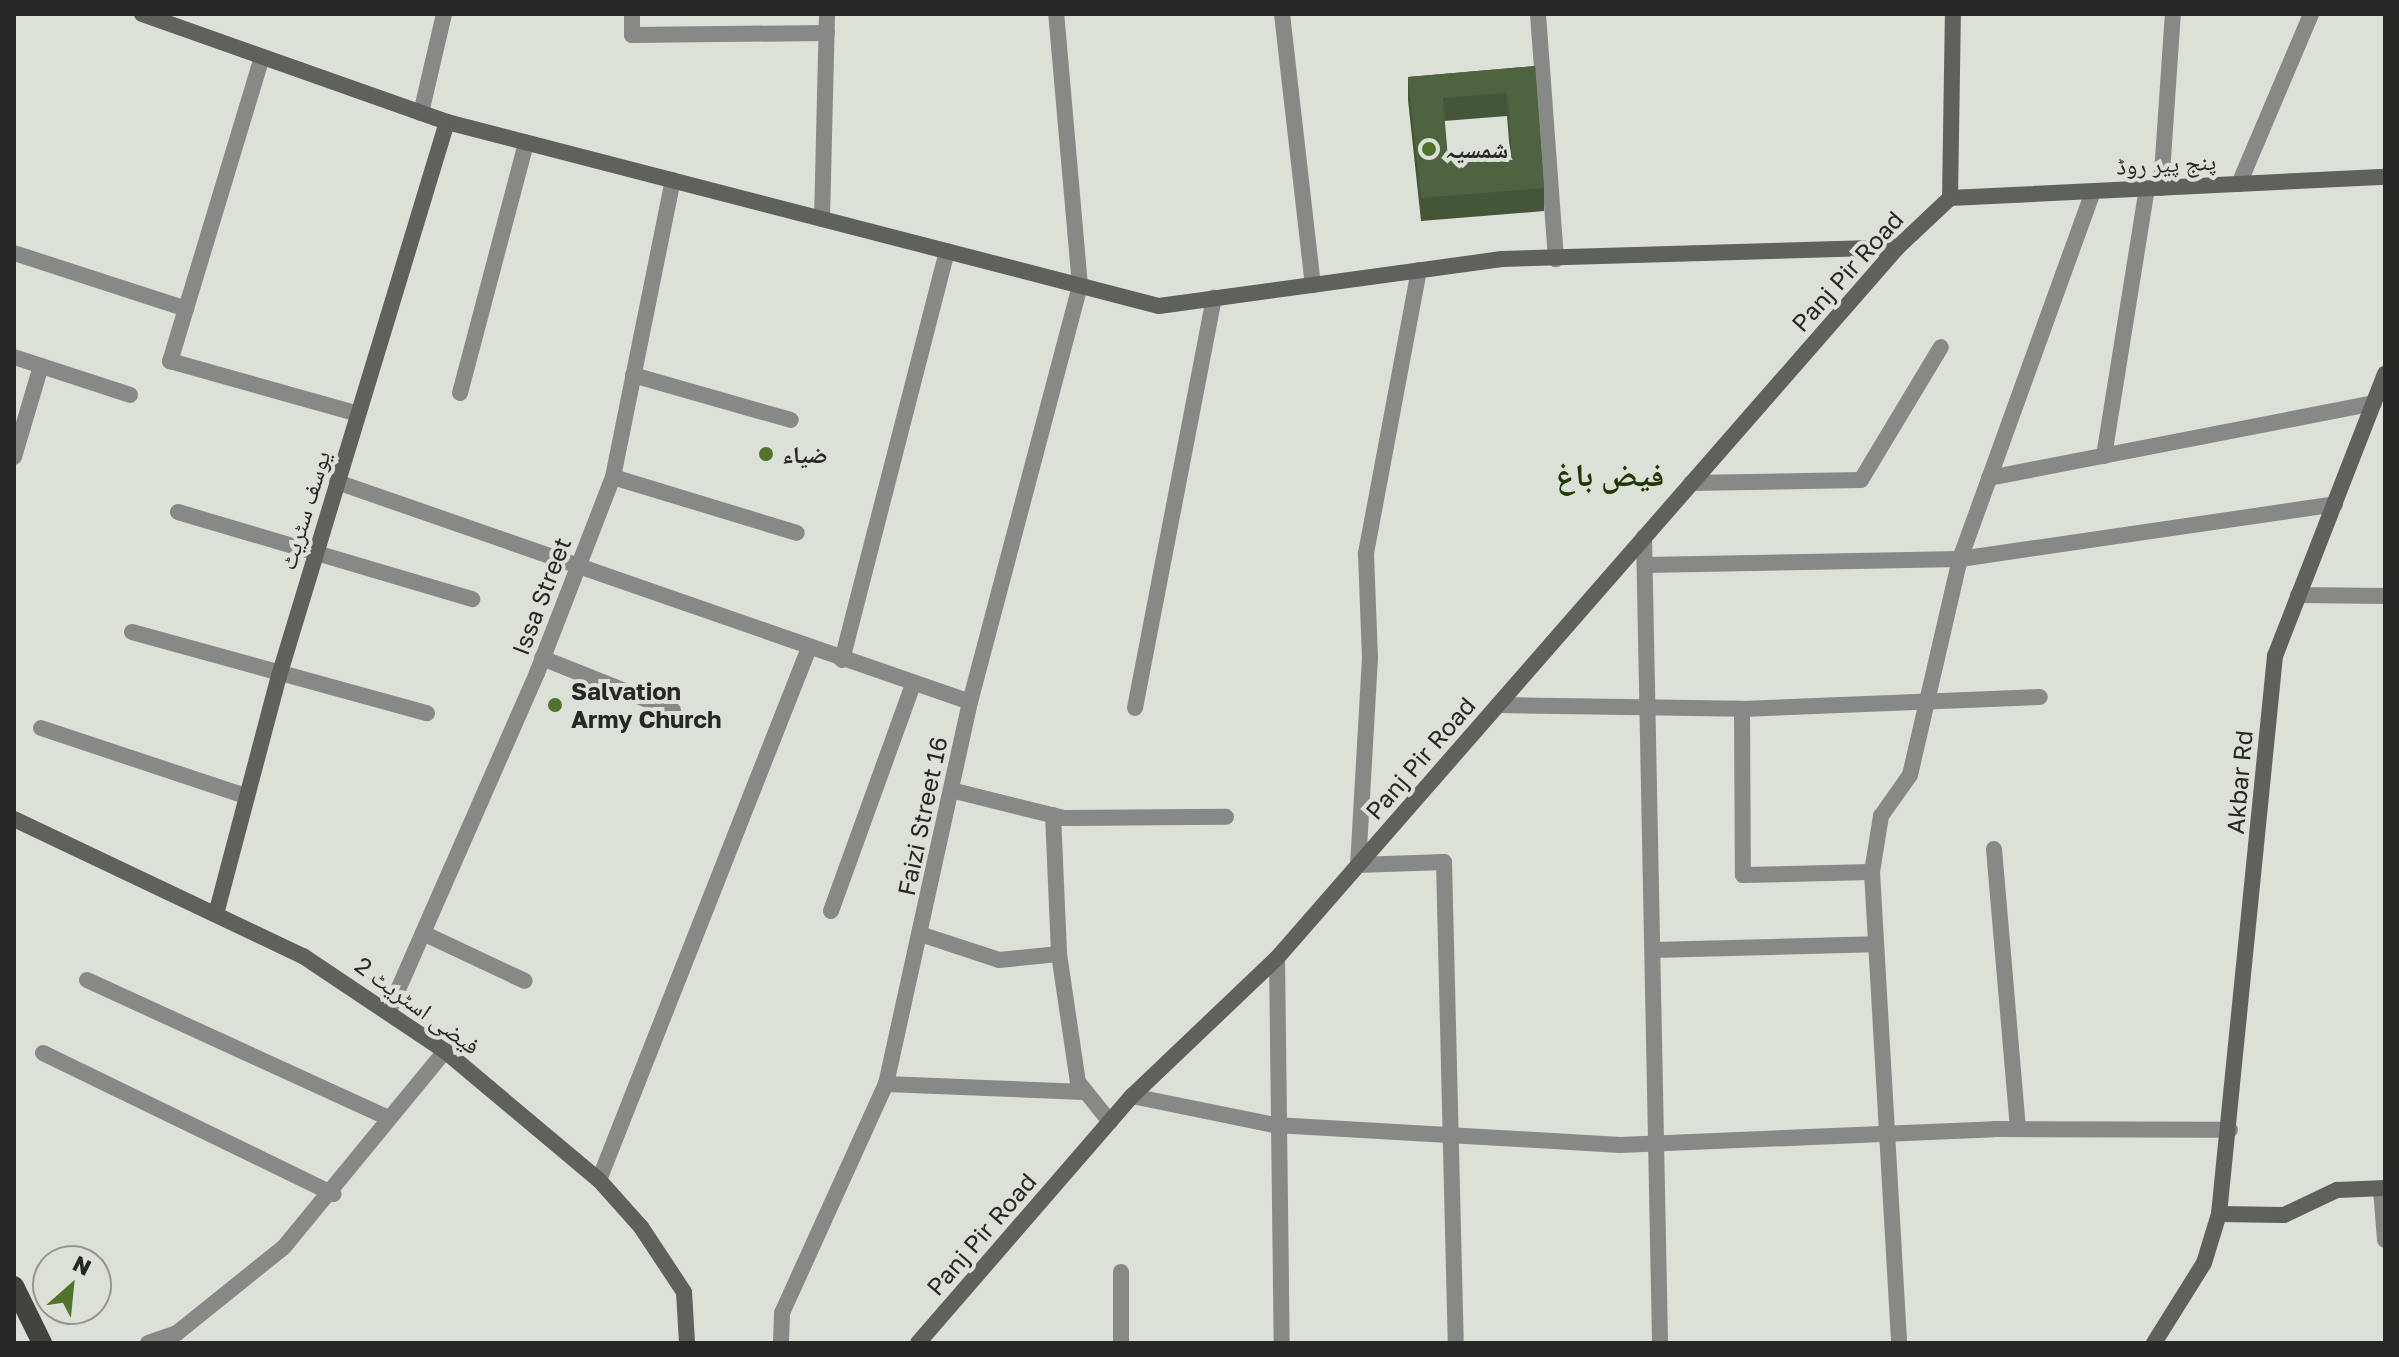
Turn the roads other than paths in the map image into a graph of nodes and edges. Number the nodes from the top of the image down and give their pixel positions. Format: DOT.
graph roads {
  1 [pos="142,14"];
  2 [pos="444,14"];
  3 [pos="632,14"];
  4 [pos="827,14"];
  5 [pos="1056,14"];
  6 [pos="1282,14"];
  7 [pos="1538,14"];
  8 [pos="1953,14"];
  9 [pos="2173,14"];
  10 [pos="2311,14"];
  11 [pos="827,33"];
  12 [pos="262,57"];
  13 [pos="421,113"];
  14 [pos="447,122"];
  15 [pos="526,143"];
  16 [pos="2385,177"];
  17 [pos="673,180"];
  18 [pos="2239,184"];
  19 [pos="2154,188"];
  20 [pos="2093,191"];
  21 [pos="1950,198"];
  22 [pos="822,219"];
  23 [pos="1898,247"];
  24 [pos="947,251"];
  25 [pos="14,253"];
  26 [pos="1556,259"];
  27 [pos="1419,270"];
  28 [pos="1313,285"];
  29 [pos="1080,286"];
  30 [pos="1214,298"];
  31 [pos="186,309"];
  32 [pos="1941,347"];
  33 [pos="14,357"];
  34 [pos="41,366"];
  35 [pos="2385,374"];
  36 [pos="633,375"];
  37 [pos="460,393"];
  38 [pos="130,395"];
  39 [pos="2374,403"];
  40 [pos="358,414"];
  41 [pos="791,420"];
  42 [pos="2104,456"];
  43 [pos="14,457"];
  44 [pos="613,477"];
  45 [pos="1989,478"];
  46 [pos="337,482"];
  47 [pos="1691,483"];
  48 [pos="2335,504"];
  49 [pos="178,512"];
  50 [pos="797,533"];
  51 [pos="1644,537"];
  52 [pos="314,558"];
  53 [pos="1960,559"];
  54 [pos="1645,565"];
  55 [pos="578,567"];
  56 [pos="2298,595"];
  57 [pos="2385,596"];
  58 [pos="472,599"];
  59 [pos="132,632"];
  60 [pos="809,648"];
  61 [pos="542,658"];
  62 [pos="842,660"];
  63 [pos="279,676"];
  64 [pos="913,685"];
  65 [pos="2040,697"];
  66 [pos="970,702"];
  67 [pos="1926,704"];
  68 [pos="1498,705"];
  69 [pos="1648,707"];
  70 [pos="1135,708"];
  71 [pos="1742,709"];
  72 [pos="673,710"];
  73 [pos="427,713"];
  74 [pos="41,728"];
  75 [pos="955,791"];
  76 [pos="246,796"];
  77 [pos="1053,815"];
  78 [pos="1226,817"];
  79 [pos="14,819"];
  80 [pos="1994,849"];
  81 [pos="1358,865"];
  82 [pos="1872,872"];
  83 [pos="831,911"];
  84 [pos="216,914"];
  85 [pos="425,934"];
  86 [pos="920,934"];
  87 [pos="1875,944"];
  88 [pos="1653,950"];
  89 [pos="1059,954"];
  90 [pos="1277,958"];
  91 [pos="87,980"];
  92 [pos="525,981"];
  93 [pos="390,1008"];
  94 [pos="445,1051"];
  95 [pos="43,1053"];
  96 [pos="886,1084"];
  97 [pos="1084,1092"];
  98 [pos="1132,1096"];
  99 [pos="388,1118"];
  100 [pos="1110,1122"];
  101 [pos="1275,1125"];
  102 [pos="2018,1129"];
  103 [pos="2230,1130"];
  104 [pos="1882,1134"];
  105 [pos="1451,1136"];
  106 [pos="1656,1144"];
  107 [pos="599,1180"];
  108 [pos="2383,1188"];
  109 [pos="334,1194"];
  110 [pos="2219,1214"];
  111 [pos="2385,1240"];
  112 [pos="1121,1272"];
  113 [pos="14,1286"];
  114 [pos="42,1343"];
  115 [pos="148,1343"];
  116 [pos="687,1343"];
  117 [pos="781,1343"];
  118 [pos="918,1343"];
  119 [pos="1121,1343"];
  120 [pos="1282,1343"];
  121 [pos="1456,1343"];
  122 [pos="1660,1343"];
  123 [pos="1899,1343"];
  124 [pos="2154,1343"];
  1 -- 12 [label="street"];
  2 -- 13 [label="street"];
  3 -- 11 [label="street"];
  4 -- 11 [label="street"];
  5 -- 29 [label="street, Faizi Street 16"];
  6 -- 28 [label="street"];
  7 -- 26 [label="street"];
  8 -- 21 [label="street"];
  9 -- 19 [label="street"];
  10 -- 18 [label="street"];
  11 -- 22 [label="street"];
  12 -- 13 [label="street"];
  12 -- 31 [label="street"];
  13 -- 14 [label="street"];
  14 -- 15 [label="street"];
  14 -- 40 [label="street, یوسف سٹریٹ"];
  15 -- 17 [label="street"];
  15 -- 37 [label="street"];
  16 -- 18 [label="street, پنج پیر روڈ"];
  17 -- 22 [label="street"];
  17 -- 36 [label="street, Issa Street"];
  18 -- 19 [label="street, پنج پیر روڈ"];
  19 -- 20 [label="street, پنج پیر روڈ"];
  19 -- 42 [label="street"];
  20 -- 21 [label="street, پنج پیر روڈ"];
  20 -- 45 [label="street"];
  21 -- 23 [label="street, Panj Pir Road"];
  22 -- 24 [label="street"];
  23 -- 26 [label="street"];
  23 -- 47 [label="street, Panj Pir Road"];
  24 -- 29 [label="street"];
  24 -- 62 [label="street"];
  25 -- 31 [label="street"];
  26 -- 27 [label="street"];
  27 -- 28 [label="street"];
  27 -- 81 [label="street"];
  28 -- 30 [label="street"];
  29 -- 30 [label="street"];
  29 -- 66 [label="street, Faizi Street 16"];
  30 -- 70 [label="street"];
  31 -- 40 [label="street"];
  32 -- 47 [label="street"];
  33 -- 34 [label="street"];
  34 -- 38 [label="street"];
  34 -- 43 [label="street"];
  35 -- 39 [label="street, Akbar Rd"];
  36 -- 41 [label="street"];
  36 -- 44 [label="street, Issa Street"];
  39 -- 42 [label="street"];
  39 -- 48 [label="street, Akbar Rd"];
  40 -- 46 [label="street, یوسف سٹریٹ"];
  42 -- 45 [label="street"];
  44 -- 50 [label="street"];
  44 -- 55 [label="street, Issa Street"];
  45 -- 53 [label="street"];
  46 -- 52 [label="street, یوسف سٹریٹ"];
  46 -- 55 [label="street"];
  47 -- 51 [label="street, Panj Pir Road"];
  48 -- 53 [label="street"];
  48 -- 56 [label="street, Akbar Rd"];
  49 -- 52 [label="street"];
  51 -- 54 [label="street"];
  51 -- 68 [label="street, Panj Pir Road"];
  52 -- 58 [label="street"];
  52 -- 63 [label="street, یوسف سٹریٹ"];
  53 -- 54 [label="street"];
  53 -- 67 [label="street"];
  54 -- 69 [label="street"];
  55 -- 60 [label="street"];
  55 -- 61 [label="street, Issa Street"];
  56 -- 57 [label="street"];
  56 -- 103 [label="street, Akbar Rd"];
  59 -- 63 [label="street"];
  60 -- 62 [label="street"];
  60 -- 107 [label="street"];
  61 -- 72 [label="street"];
  61 -- 85 [label="street, Issa Street"];
  62 -- 64 [label="street"];
  63 -- 73 [label="street"];
  63 -- 76 [label="street, یوسف سٹریٹ"];
  64 -- 66 [label="street"];
  64 -- 83 [label="street"];
  65 -- 67 [label="street"];
  66 -- 75 [label="street, Faizi Street 16"];
  67 -- 71 [label="street"];
  67 -- 82 [label="street"];
  68 -- 69 [label="street"];
  68 -- 81 [label="street, Panj Pir Road"];
  69 -- 71 [label="street"];
  69 -- 88 [label="street"];
  71 -- 82 [label="street"];
  74 -- 76 [label="street"];
  75 -- 77 [label="street"];
  75 -- 86 [label="street, Faizi Street 16"];
  76 -- 84 [label="street, یوسف سٹریٹ"];
  77 -- 78 [label="street"];
  77 -- 89 [label="street"];
  79 -- 84 [label="street, فیضی اسٹریٹ 2"];
  80 -- 102 [label="street"];
  81 -- 90 [label="street, Panj Pir Road"];
  81 -- 105 [label="street"];
  82 -- 87 [label="street"];
  84 -- 93 [label="street, فیضی اسٹریٹ 2"];
  85 -- 92 [label="street"];
  85 -- 93 [label="street, Issa Street"];
  86 -- 89 [label="street"];
  86 -- 96 [label="street, Faizi Street 16"];
  87 -- 88 [label="street"];
  87 -- 104 [label="street"];
  88 -- 106 [label="street"];
  89 -- 97 [label="street"];
  90 -- 98 [label="street, Panj Pir Road"];
  90 -- 101 [label="street"];
  91 -- 99 [label="street"];
  93 -- 94 [label="street, فیضی اسٹریٹ 2"];
  94 -- 99 [label="street"];
  94 -- 107 [label="street, فیضی اسٹریٹ 2"];
  95 -- 109 [label="street"];
  96 -- 97 [label="street"];
  96 -- 117 [label="street, Faizi Street 16"];
  97 -- 100 [label="street"];
  98 -- 100 [label="street, Panj Pir Road"];
  98 -- 101 [label="street"];
  99 -- 109 [label="street"];
  100 -- 118 [label="street, Panj Pir Road"];
  101 -- 105 [label="street"];
  101 -- 120 [label="street"];
  102 -- 103 [label="street"];
  102 -- 104 [label="street"];
  103 -- 110 [label="street, Akbar Rd"];
  104 -- 106 [label="street"];
  104 -- 123 [label="street"];
  105 -- 106 [label="street"];
  105 -- 121 [label="street"];
  106 -- 122 [label="street"];
  107 -- 116 [label="street, فیضی اسٹریٹ 2"];
  108 -- 110 [label="street"];
  108 -- 111 [label="street"];
  109 -- 115 [label="street"];
  110 -- 124 [label="street, Akbar Rd"];
  112 -- 119 [label="street"];
  113 -- 114 [label="main road"];
}
